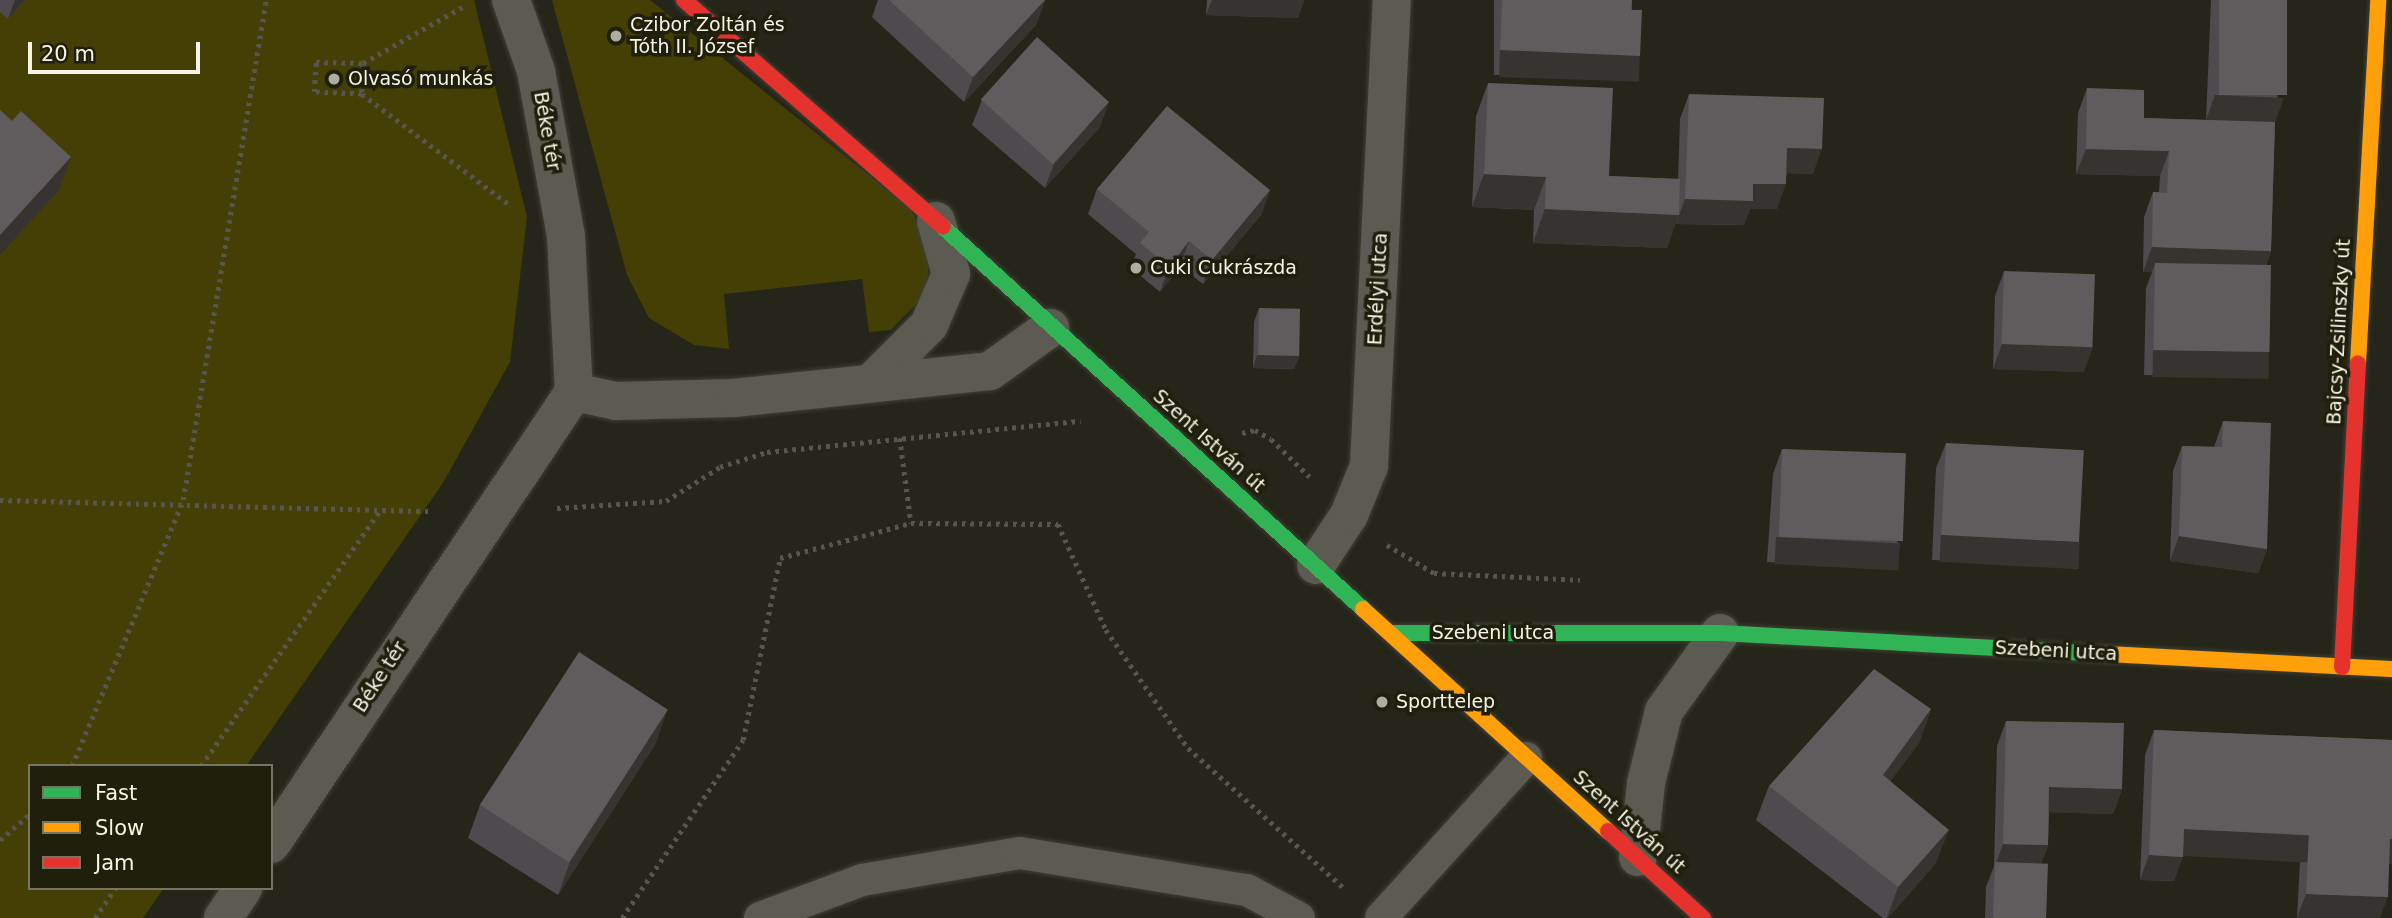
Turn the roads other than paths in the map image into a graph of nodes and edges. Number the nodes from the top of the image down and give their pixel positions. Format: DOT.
graph roads {
  1 [pos="511,0"];
  2 [pos="684,0"];
  3 [pos="1392,0"];
  4 [pos="2378,0"];
  5 [pos="936,221"];
  6 [pos="1050,328"];
  7 [pos="873,381"];
  8 [pos="574,392"];
  9 [pos="1316,565"];
  10 [pos="1392,633"];
  11 [pos="1720,633"];
  12 [pos="2342,667"];
  13 [pos="2392,669"];
  14 [pos="1526,758"];
  15 [pos="273,841"];
  16 [pos="1638,857"];
  17 [pos="242,890"];
  18 [pos="1369,909"];
  19 [pos="223,918"];
  20 [pos="760,918"];
  21 [pos="1299,918"];
  22 [pos="1703,918"];
  1 -- 8 [label="street, Béke tér"];
  2 -- 5 [label="street, Szent István út"];
  3 -- 9 [label="street, Erdélyi utca"];
  4 -- 12 [label="street, Bajcsy-Zsilinszky út"];
  5 -- 6 [label="street, Szent István út"];
  5 -- 7 [label="street"];
  6 -- 7 [label="street"];
  6 -- 9 [label="street, Szent István út"];
  7 -- 8 [label="street"];
  8 -- 15 [label="street, Béke tér"];
  9 -- 10 [label="street, Szent István út"];
  10 -- 11 [label="street, Szebeni utca"];
  10 -- 14 [label="street, Szent István út"];
  11 -- 12 [label="street, Szebeni utca"];
  11 -- 16 [label="street"];
  12 -- 13 [label="street, Szebeni utca"];
  14 -- 16 [label="street, Szent István út"];
  14 -- 18 [label="lane"];
  16 -- 22 [label="street, Szent István út"];
  17 -- 19 [label="street"];
  20 -- 21 [label="lane"];
}
